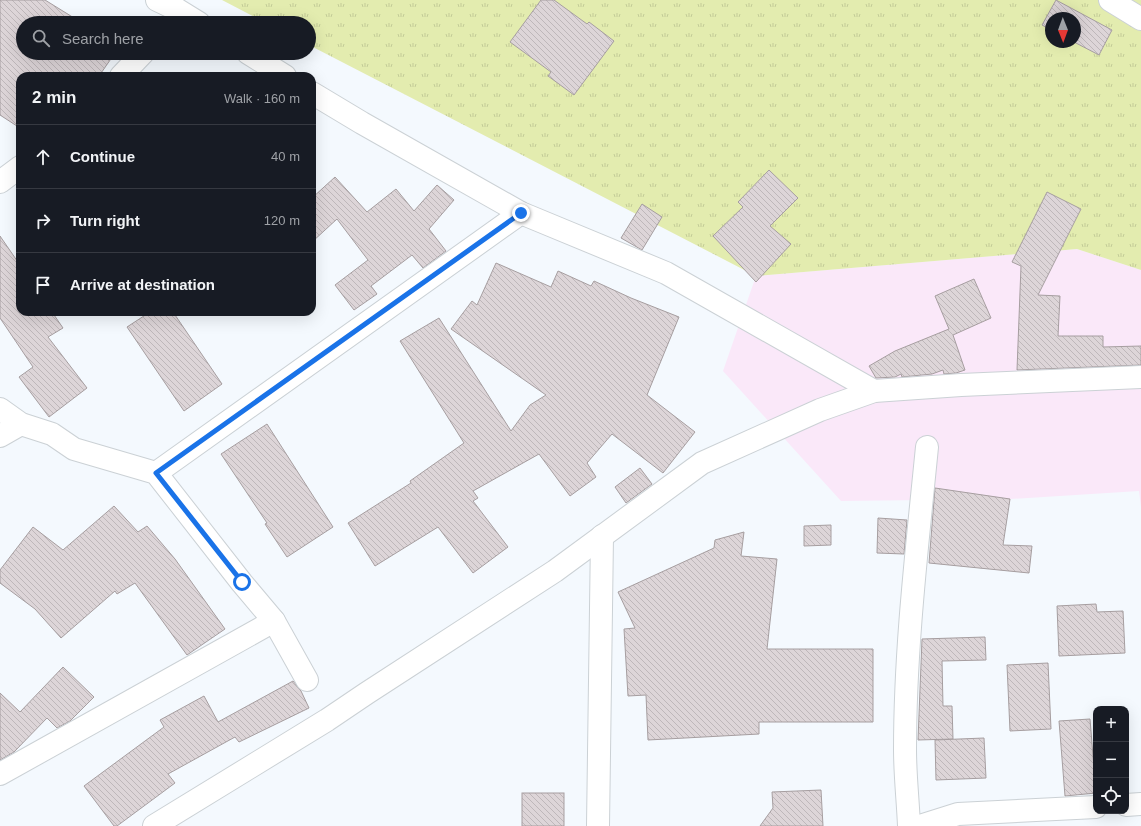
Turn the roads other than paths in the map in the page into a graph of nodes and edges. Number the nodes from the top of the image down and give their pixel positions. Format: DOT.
graph roads {
  1 [pos="157,0"];
  2 [pos="1110,0"];
  3 [pos="172,16"];
  4 [pos="1141,18"];
  5 [pos="136,60"];
  6 [pos="259,60"];
  7 [pos="125,72"];
  8 [pos="279,72"];
  9 [pos="316,95"];
  10 [pos="16,170"];
  11 [pos="0,182"];
  12 [pos="521,213"];
  13 [pos="1141,377"];
  14 [pos="874,391"];
  15 [pos="0,409"];
  16 [pos="22,424"];
  17 [pos="0,436"];
  18 [pos="927,447"];
  19 [pos="156,473"];
  20 [pos="602,536"];
  21 [pos="274,621"];
  22 [pos="307,680"];
  23 [pos="0,774"];
  24 [pos="1141,804"];
  25 [pos="1129,805"];
  26 [pos="1093,807"];
  27 [pos="154,826"];
  28 [pos="598,826"];
  29 [pos="909,826"];
  30 [pos="920,826"];
  1 -- 3 [label="street"];
  2 -- 4 [label="street"];
  5 -- 7 [label="street"];
  6 -- 8 [label="street"];
  9 -- 12 [label="street"];
  10 -- 11 [label="street"];
  12 -- 14 [label="street"];
  12 -- 19 [label="street"];
  13 -- 14 [label="street"];
  14 -- 20 [label="street"];
  15 -- 16 [label="street"];
  16 -- 17 [label="street"];
  16 -- 19 [label="street"];
  18 -- 29 [label="street"];
  19 -- 21 [label="street"];
  20 -- 27 [label="street"];
  20 -- 28 [label="street"];
  21 -- 22 [label="street"];
  21 -- 23 [label="street"];
  24 -- 25 [label="street"];
  26 -- 30 [label="street"];
}
